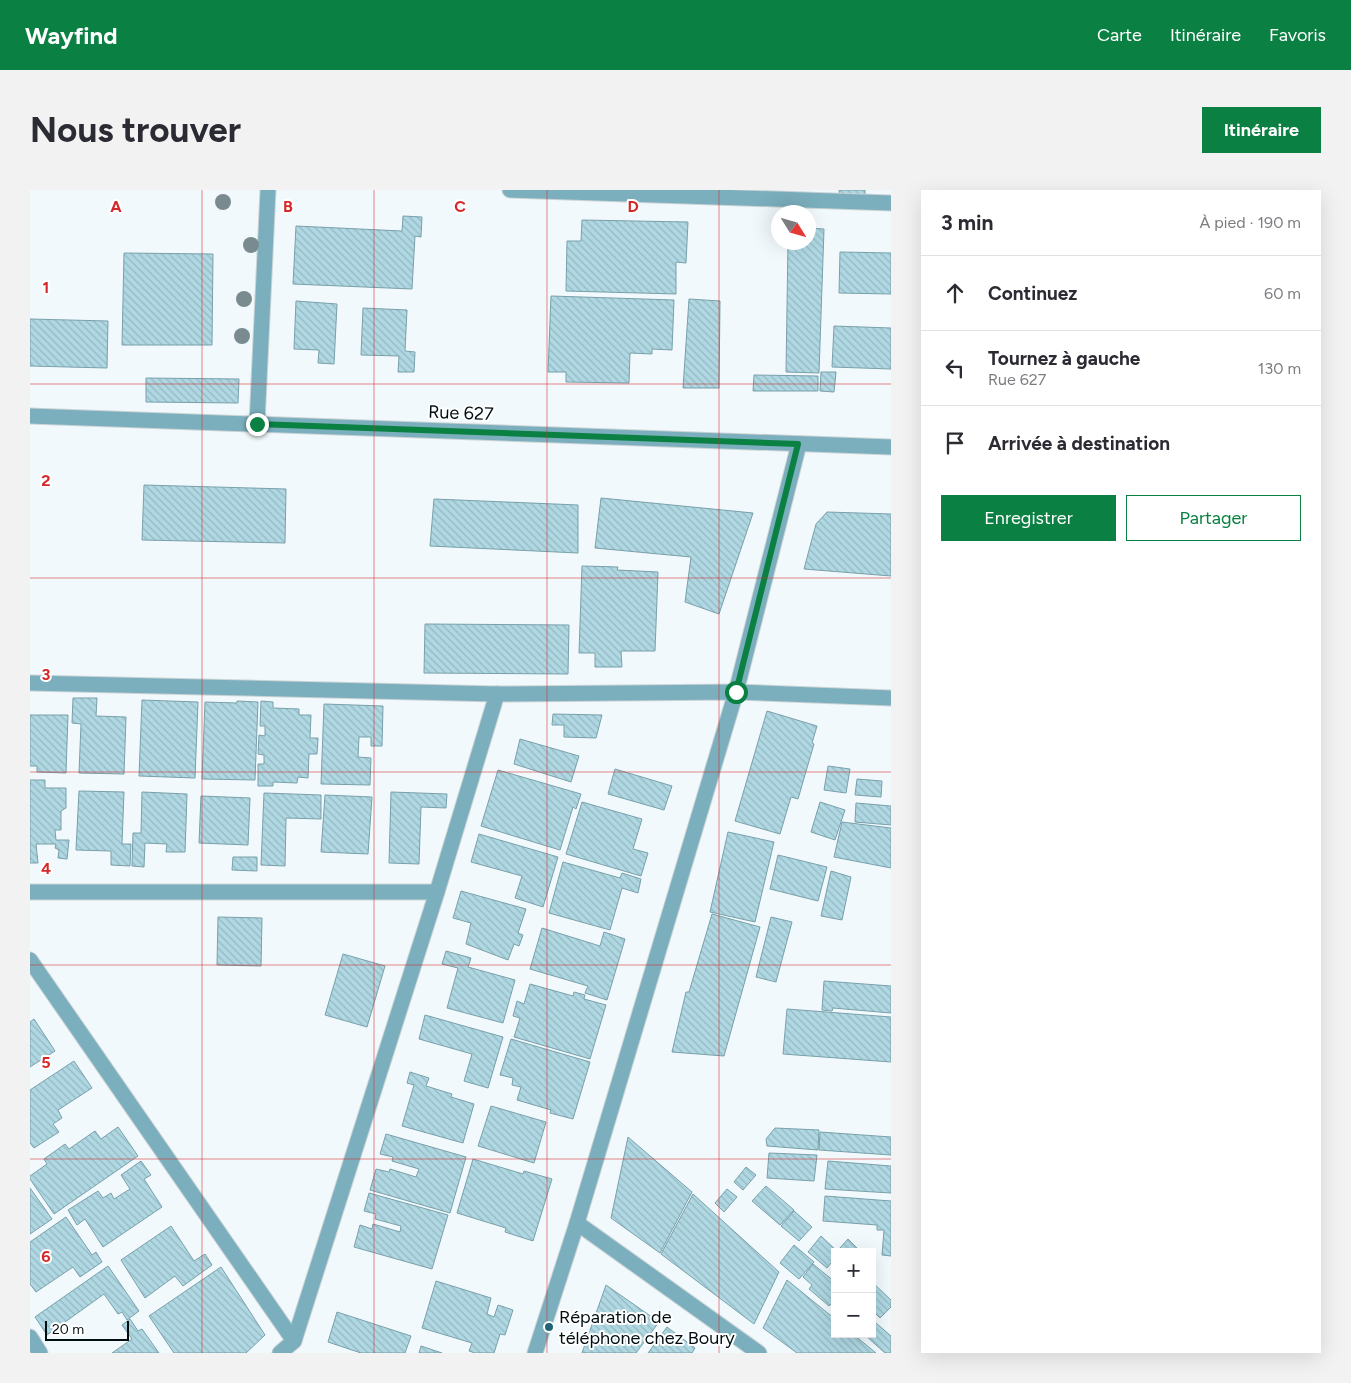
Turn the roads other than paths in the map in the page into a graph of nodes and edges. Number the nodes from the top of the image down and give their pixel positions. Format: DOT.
graph roads {
  1 [pos="268,190"];
  2 [pos="510,190"];
  3 [pos="891,203"];
  4 [pos="30,416"];
  5 [pos="257,424"];
  6 [pos="798,444"];
  7 [pos="891,447"];
  8 [pos="30,683"];
  9 [pos="736,692"];
  10 [pos="497,694"];
  11 [pos="891,698"];
  12 [pos="30,892"];
  13 [pos="437,892"];
  14 [pos="30,960"];
  15 [pos="577,1223"];
  16 [pos="30,1337"];
  17 [pos="294,1341"];
  18 [pos="40,1353"];
  19 [pos="280,1353"];
  20 [pos="535,1353"];
  21 [pos="759,1353"];
  1 -- 5 [label="street"];
  2 -- 3 [label="street"];
  4 -- 5 [label="street, Rue 627"];
  5 -- 6 [label="street, Rue 627"];
  6 -- 7 [label="street, Rue 627"];
  6 -- 9 [label="street"];
  8 -- 10 [label="street"];
  9 -- 10 [label="street"];
  9 -- 11 [label="street"];
  9 -- 15 [label="street"];
  10 -- 13 [label="street"];
  12 -- 13 [label="street"];
  13 -- 17 [label="street"];
  14 -- 17 [label="street"];
  15 -- 20 [label="street"];
  15 -- 21 [label="street"];
  16 -- 18 [label="street"];
  17 -- 19 [label="street"];
}
